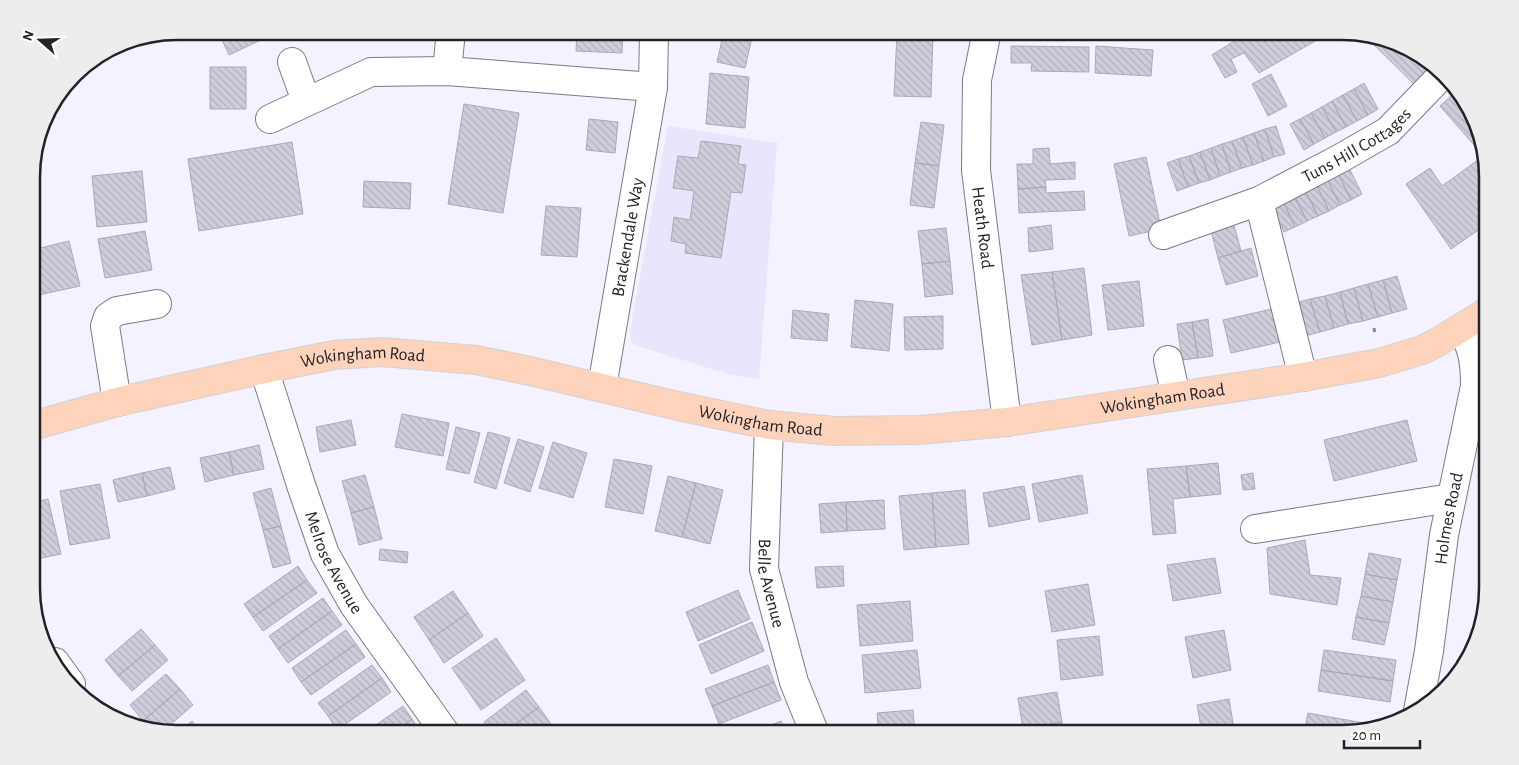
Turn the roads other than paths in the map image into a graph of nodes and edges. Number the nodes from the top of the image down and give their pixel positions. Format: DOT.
graph roads {
  1 [pos="450,40"];
  2 [pos="654,40"];
  3 [pos="985,40"];
  4 [pos="292,62"];
  5 [pos="447,71"];
  6 [pos="1438,80"];
  7 [pos="653,87"];
  8 [pos="306,101"];
  9 [pos="270,119"];
  10 [pos="1259,201"];
  11 [pos="1162,235"];
  12 [pos="157,304"];
  13 [pos="1479,317"];
  14 [pos="1462,329"];
  15 [pos="1168,360"];
  16 [pos="264,369"];
  17 [pos="1303,377"];
  18 [pos="602,387"];
  19 [pos="1176,396"];
  20 [pos="117,402"];
  21 [pos="1007,422"];
  22 [pos="40,424"];
  23 [pos="769,425"];
  24 [pos="1451,498"];
  25 [pos="1255,529"];
  26 [pos="1420,701"];
  27 [pos="440,725"];
  28 [pos="811,725"];
  1 -- 5 [label="street"];
  2 -- 7 [label="street, Brackendale Way"];
  3 -- 21 [label="street, Heath Road"];
  4 -- 8 [label="street"];
  5 -- 7 [label="street"];
  5 -- 8 [label="street"];
  6 -- 10 [label="street, Tuns Hill Cottages"];
  7 -- 18 [label="street, Brackendale Way"];
  8 -- 9 [label="street"];
  10 -- 11 [label="street, Tuns Hill Cottages"];
  10 -- 17 [label="street"];
  12 -- 20 [label="street"];
  13 -- 14 [label="main road, Wokingham Road"];
  14 -- 17 [label="main road, Wokingham Road"];
  14 -- 24 [label="street, Holmes Road"];
  15 -- 19 [label="street"];
  16 -- 18 [label="main road, Wokingham Road"];
  16 -- 20 [label="main road, Wokingham Road"];
  16 -- 27 [label="street, Melrose Avenue"];
  17 -- 19 [label="main road, Wokingham Road"];
  18 -- 23 [label="main road, Wokingham Road"];
  19 -- 21 [label="main road, Wokingham Road"];
  20 -- 22 [label="main road, Wokingham Road"];
  21 -- 23 [label="main road, Wokingham Road"];
  23 -- 28 [label="street, Belle Avenue"];
  24 -- 25 [label="street"];
  24 -- 26 [label="street, Holmes Road"];
}
